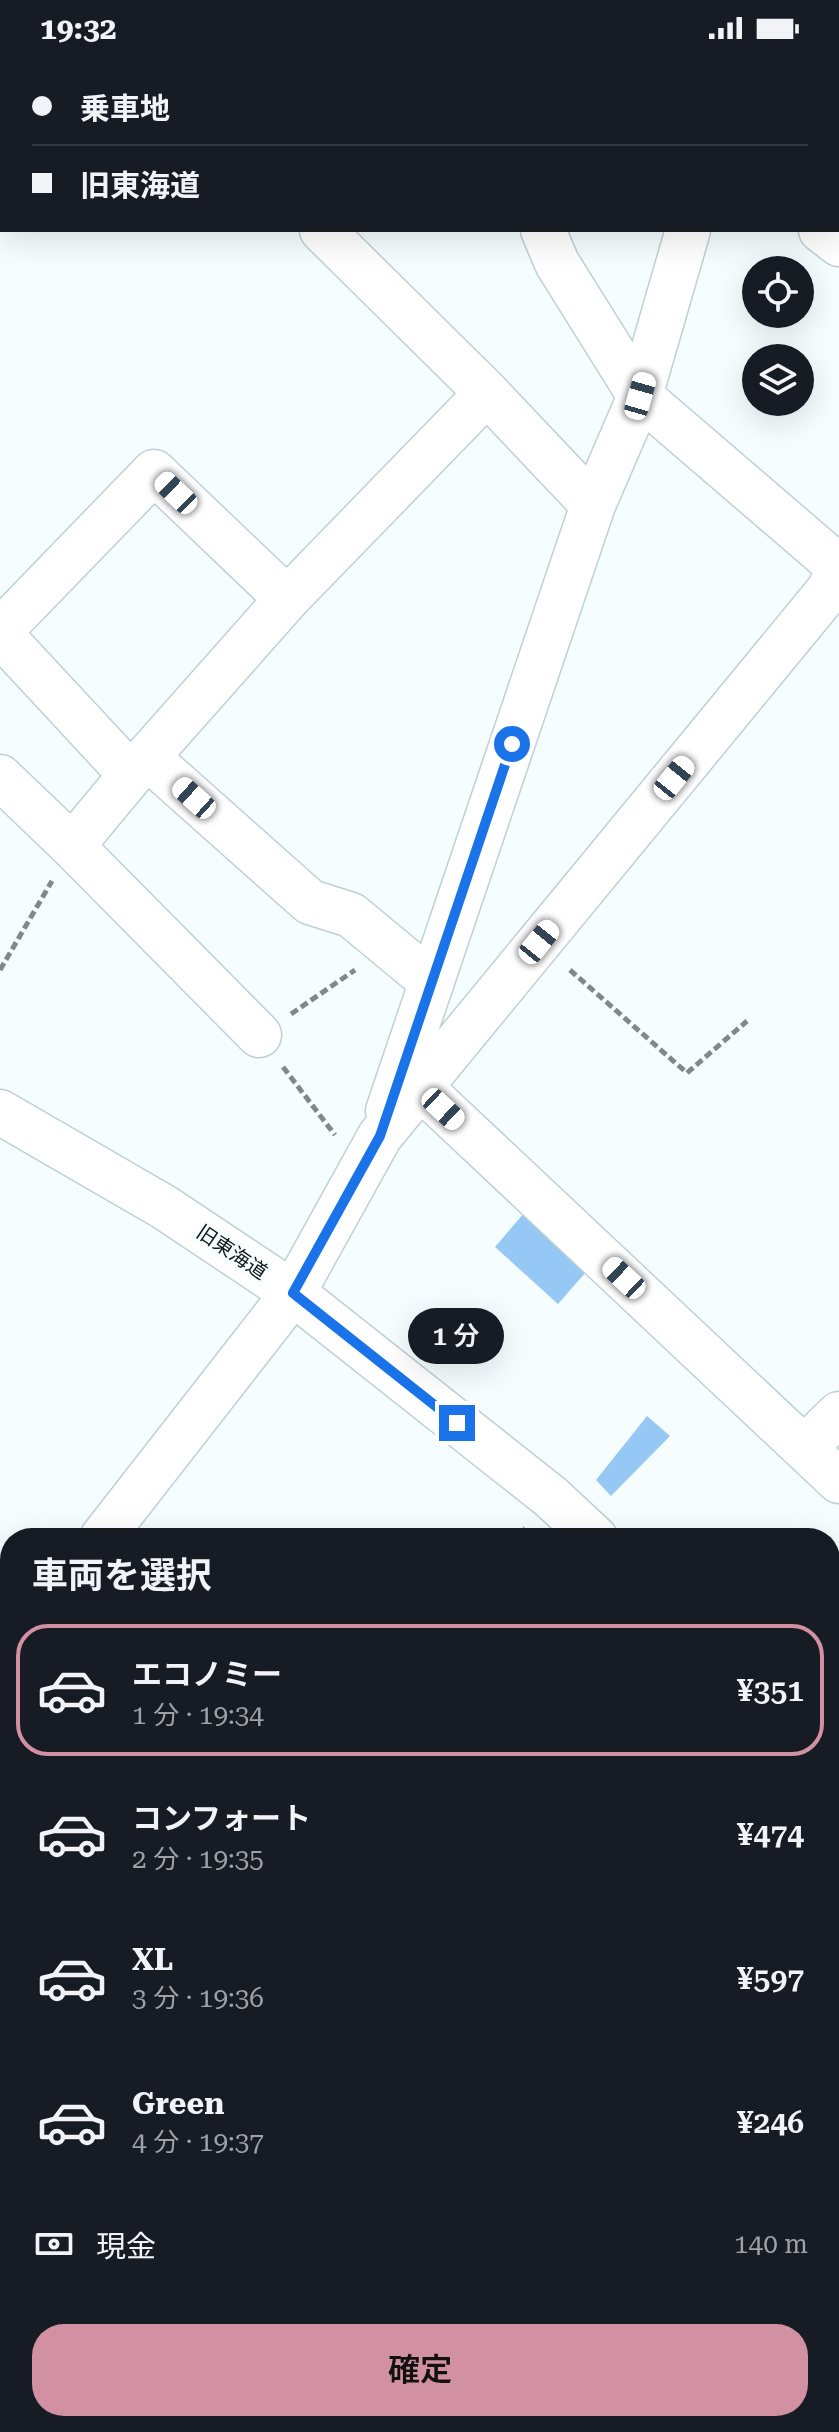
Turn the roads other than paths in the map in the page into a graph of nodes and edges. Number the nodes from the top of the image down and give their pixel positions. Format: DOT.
graph roads {
  1 [pos="324,232"];
  2 [pos="544,232"];
  3 [pos="687,232"];
  4 [pos="487,393"];
  5 [pos="640,396"];
  6 [pos="593,505"];
  7 [pos="836,581"];
  8 [pos="287,599"];
  9 [pos="0,632"];
  10 [pos="139,766"];
  11 [pos="0,777"];
  12 [pos="72,846"];
  13 [pos="432,982"];
  14 [pos="259,1035"];
  15 [pos="420,1087"];
  16 [pos="0,1112"];
  17 [pos="370,1153"];
  18 [pos="293,1293"];
  19 [pos="839,1414"];
  20 [pos="804,1448"];
  21 [pos="839,1481"];
  22 [pos="110,1528"];
  23 [pos="584,1528"];
  1 -- 4 [label="main road"];
  2 -- 5 [label="main road"];
  3 -- 5 [label="main road"];
  4 -- 6 [label="main road"];
  4 -- 8 [label="main road"];
  5 -- 6 [label="main road"];
  5 -- 7 [label="main road"];
  6 -- 13 [label="main road"];
  7 -- 15 [label="main road"];
  8 -- 9 [label="main road"];
  8 -- 10 [label="main road"];
  9 -- 10 [label="main road"];
  10 -- 12 [label="main road"];
  10 -- 13 [label="main road"];
  11 -- 12 [label="main road"];
  12 -- 14 [label="main road"];
  13 -- 17 [label="main road"];
  15 -- 17 [label="main road"];
  15 -- 20 [label="main road"];
  16 -- 18 [label="main road, 旧東海道"];
  17 -- 18 [label="main road"];
  18 -- 22 [label="main road"];
  18 -- 23 [label="main road, 旧東海道"];
  19 -- 20 [label="main road"];
  20 -- 21 [label="main road"];
}
